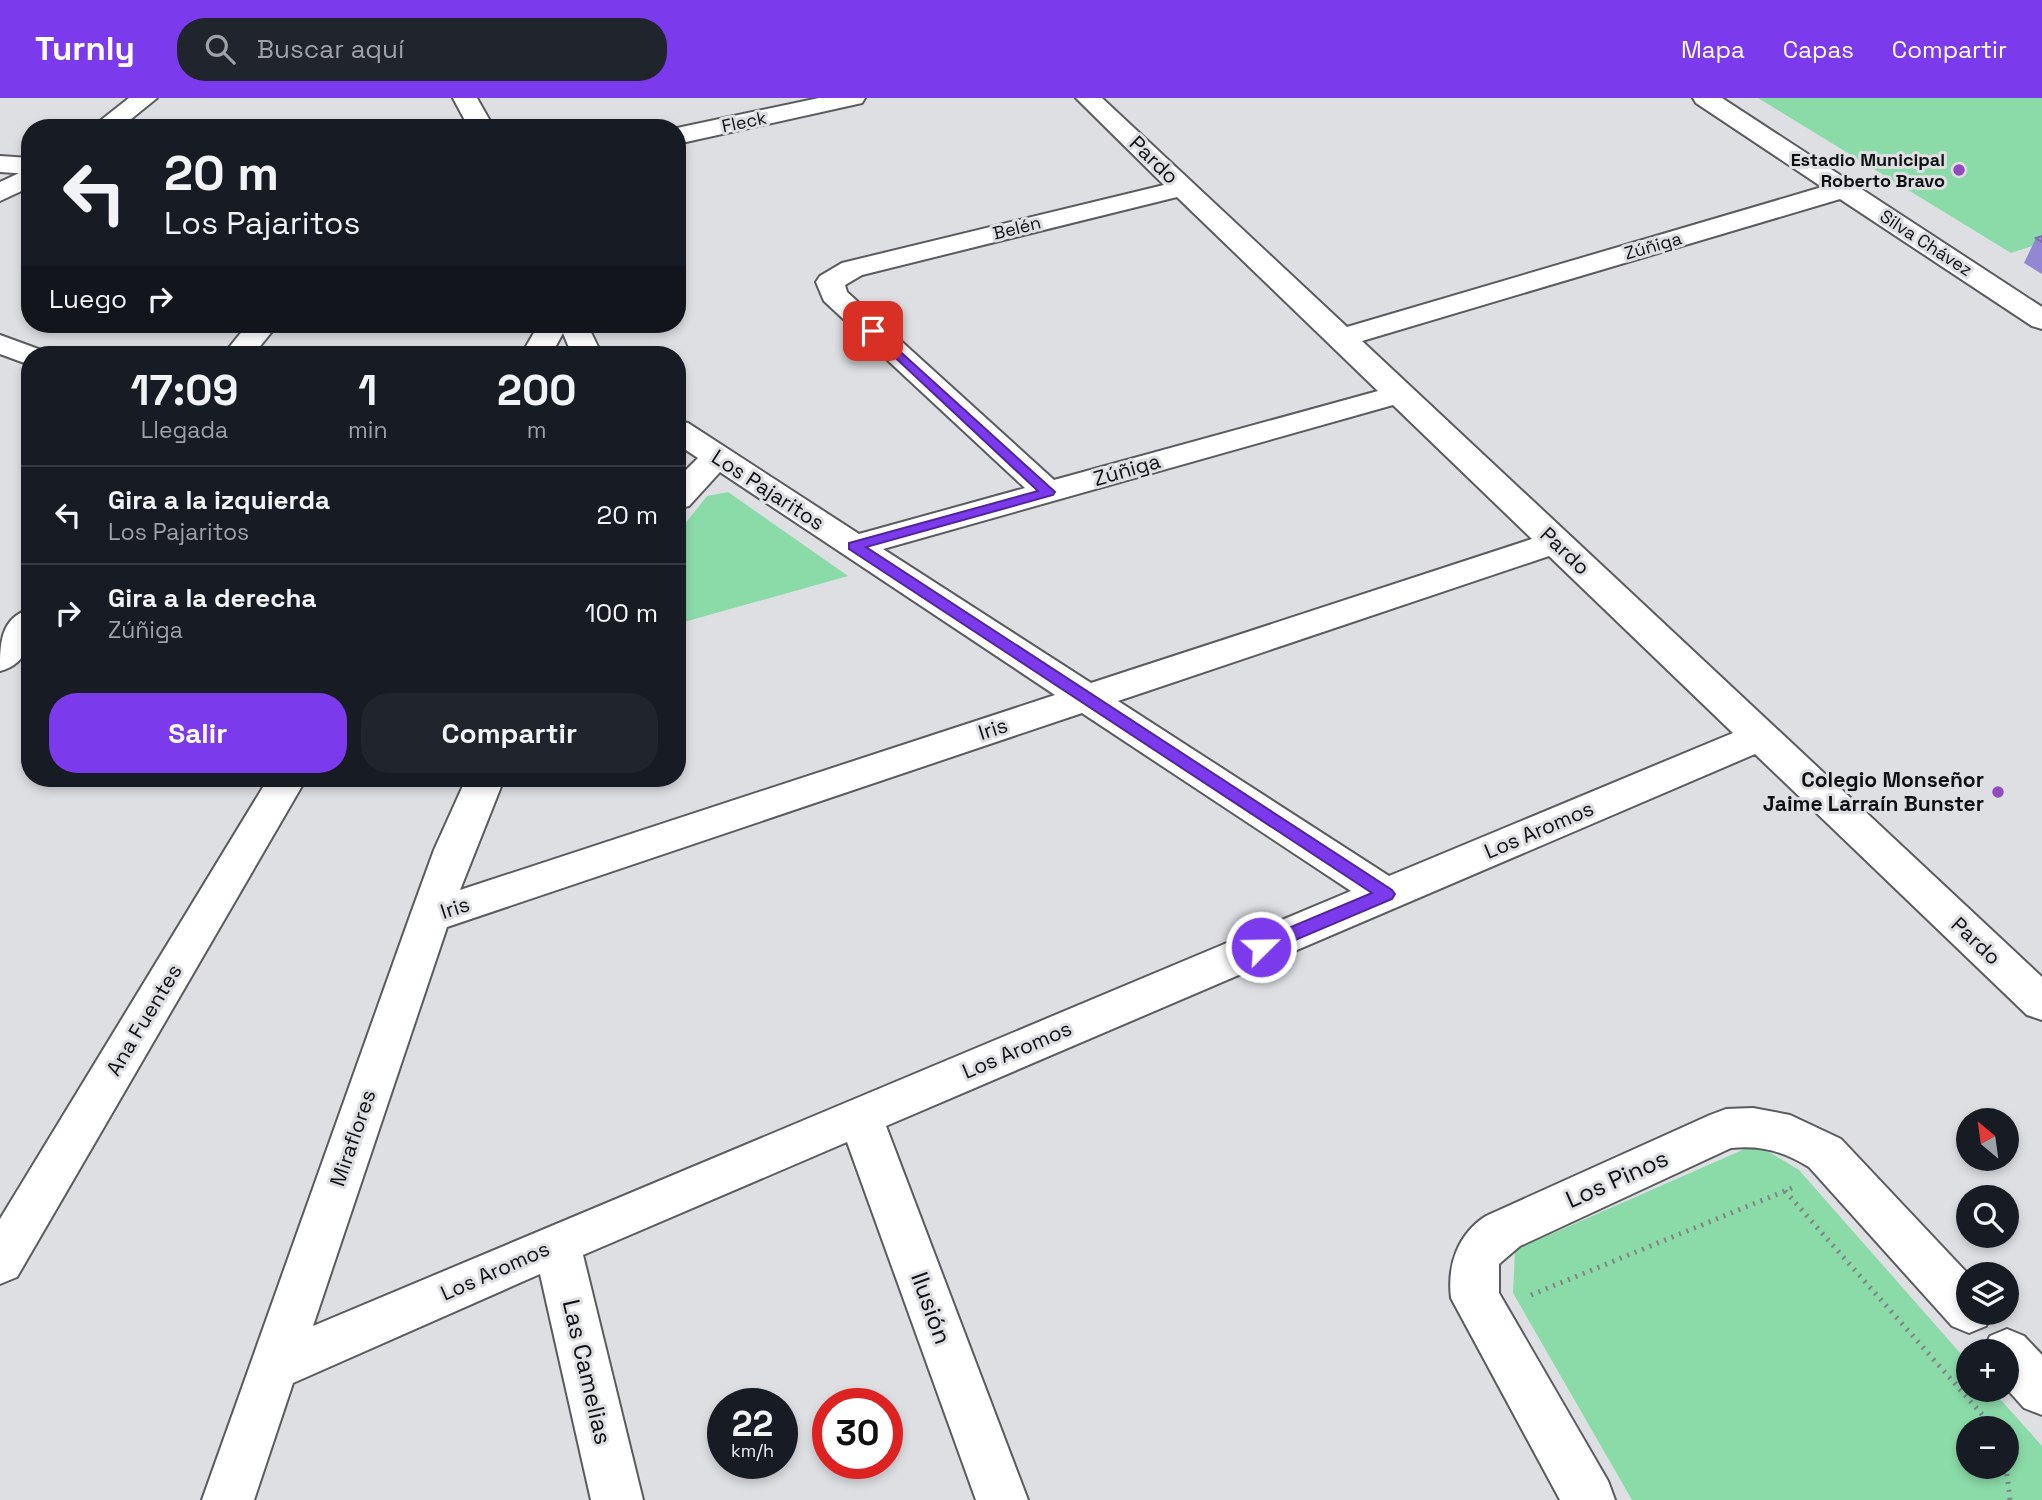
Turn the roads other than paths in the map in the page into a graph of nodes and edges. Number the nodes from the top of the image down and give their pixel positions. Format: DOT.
graph roads {
  1 [pos="145,98"];
  2 [pos="465,98"];
  3 [pos="853,98"];
  4 [pos="1088,98"];
  5 [pos="1705,98"];
  6 [pos="116,119"];
  7 [pos="477,119"];
  8 [pos="686,134"];
  9 [pos="0,164"];
  10 [pos="21,165"];
  11 [pos="21,181"];
  12 [pos="1183,188"];
  13 [pos="1844,189"];
  14 [pos="0,193"];
  15 [pos="2042,320"];
  16 [pos="1341,338"];
  17 [pos="0,344"];
  18 [pos="21,352"];
  19 [pos="1400,394"];
  20 [pos="686,436"];
  21 [pos="717,456"];
  22 [pos="686,489"];
  23 [pos="1048,492"];
  24 [pos="1556,542"];
  25 [pos="854,546"];
  26 [pos="21,632"];
  27 [pos="1,657"];
  28 [pos="1086,698"];
  29 [pos="1761,736"];
  30 [pos="282,787"];
  31 [pos="482,787"];
  32 [pos="1386,894"];
  33 [pos="430,916"];
  34 [pos="2042,1003"];
  35 [pos="860,1116"];
  36 [pos="557,1244"];
  37 [pos="0,1262"];
  38 [pos="1956,1295"];
  39 [pos="1982,1325"];
  40 [pos="1995,1339"];
  41 [pos="2019,1366"];
  42 [pos="274,1367"];
  43 [pos="2042,1391"];
  44 [pos="228,1500"];
  45 [pos="617,1500"];
  46 [pos="1002,1500"];
  47 [pos="1589,1500"];
  1 -- 6 [label="street"];
  2 -- 7 [label="street"];
  3 -- 8 [label="street, Fleck"];
  4 -- 12 [label="street, Pardo"];
  5 -- 13 [label="street, Silva Chávez"];
  9 -- 10 [label="street"];
  11 -- 14 [label="street"];
  12 -- 16 [label="street, Pardo"];
  12 -- 23 [label="street, Belén"];
  13 -- 15 [label="street, Silva Chávez"];
  13 -- 16 [label="street, Zúñiga"];
  16 -- 19 [label="street, Pardo"];
  17 -- 18 [label="street"];
  19 -- 23 [label="street, Zúñiga"];
  19 -- 24 [label="street, Pardo"];
  20 -- 21 [label="street, Los Pajaritos"];
  21 -- 22 [label="street"];
  21 -- 25 [label="street, Los Pajaritos"];
  23 -- 25 [label="street, Zúñiga"];
  24 -- 28 [label="street, Iris"];
  24 -- 29 [label="street, Pardo"];
  25 -- 28 [label="street, Los Pajaritos"];
  26 -- 27 [label="street"];
  28 -- 32 [label="street, Los Pajaritos"];
  28 -- 33 [label="street, Iris"];
  29 -- 32 [label="street, Los Aromos"];
  29 -- 34 [label="street, Pardo"];
  30 -- 37 [label="street, Ana Fuentes"];
  31 -- 33 [label="street, Miraflores"];
  32 -- 35 [label="street, Los Aromos"];
  33 -- 42 [label="street, Miraflores"];
  35 -- 36 [label="street, Los Aromos"];
  35 -- 46 [label="street, Ilusión"];
  36 -- 42 [label="street, Los Aromos"];
  36 -- 45 [label="street, Las Camelias"];
  38 -- 47 [label="street, Los Pinos"];
  39 -- 40 [label="street, Los Pinos"];
  41 -- 43 [label="street, Los Pinos"];
  42 -- 44 [label="street, Miraflores"];
}
